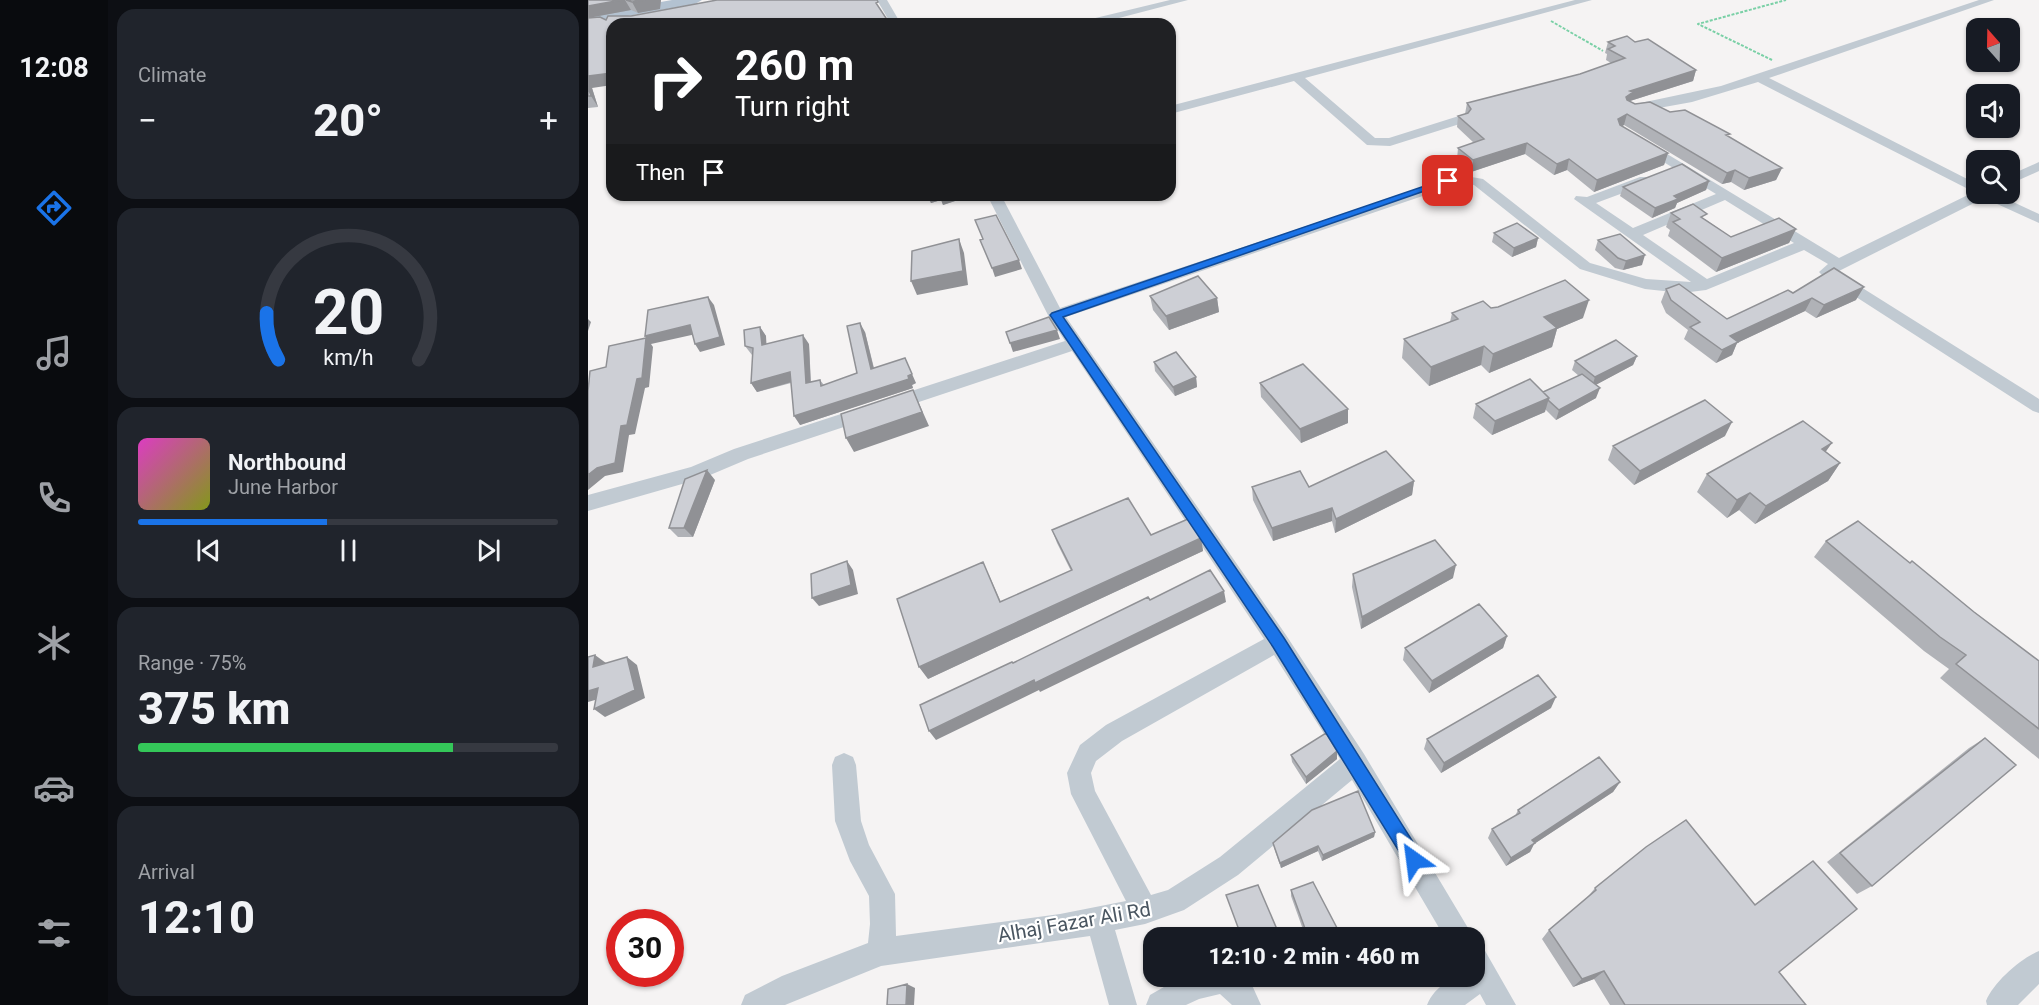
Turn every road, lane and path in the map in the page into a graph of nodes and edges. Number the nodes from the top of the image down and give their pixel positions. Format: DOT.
graph roads {
  1 [pos="882,0"];
  2 [pos="1183,0"];
  3 [pos="1587,0"];
  4 [pos="1786,0"];
  5 [pos="1989,0"];
  6 [pos="675,2"];
  7 [pos="705,3"];
  8 [pos="1537,14"];
  9 [pos="606,18"];
  10 [pos="608,18"];
  11 [pos="639,18"];
  12 [pos="892,18"];
  13 [pos="1108,18"];
  14 [pos="588,21"];
  15 [pos="606,25"];
  16 [pos="588,29"];
  17 [pos="1603,51"];
  18 [pos="1790,68"];
  19 [pos="1298,78"];
  20 [pos="1759,78"];
  21 [pos="1176,108"];
  22 [pos="1631,109"];
  23 [pos="1462,119"];
  24 [pos="1632,136"];
  25 [pos="1680,166"];
  26 [pos="2039,166"];
  27 [pos="2020,175"];
  28 [pos="1966,183"];
  29 [pos="1726,195"];
  30 [pos="997,201"];
  31 [pos="1966,202"];
  32 [pos="2007,204"];
  33 [pos="2039,219"];
  34 [pos="1632,234"];
  35 [pos="1805,244"];
  36 [pos="1839,264"];
  37 [pos="1706,285"];
  38 [pos="1056,315"];
  39 [pos="1075,344"];
  40 [pos="2039,407"];
  41 [pos="588,503"];
  42 [pos="1278,642"];
  43 [pos="1355,762"];
  44 [pos="844,765"];
  45 [pos="1145,911"];
  46 [pos="1099,921"];
  47 [pos="1454,927"];
  48 [pos="881,952"];
  49 [pos="2039,965"];
  50 [pos="1485,977"];
  51 [pos="1458,987"];
  52 [pos="2000,1004"];
  53 [pos="755,1005"];
  54 [pos="1123,1005"];
  55 [pos="1160,1005"];
  56 [pos="1247,1005"];
  57 [pos="1440,1005"];
  58 [pos="1502,1005"];
  1 -- 12 [label="street"];
  2 -- 13 [label="street"];
  3 -- 8 [label="street"];
  4 -- 18 [label="path"];
  5 -- 18 [label="street"];
  6 -- 7 [label="main road"];
  6 -- 14 [label="main road"];
  7 -- 10 [label="main road"];
  7 -- 11 [label="main road"];
  8 -- 17 [label="path"];
  8 -- 19 [label="street"];
  9 -- 14 [label="main road"];
  15 -- 16 [label="main road"];
  18 -- 20 [label="street"];
  19 -- 21 [label="street"];
  19 -- 23 [label="street"];
  20 -- 22 [label="street"];
  20 -- 28 [label="street"];
  24 -- 25 [label="street"];
  25 -- 29 [label="street"];
  25 -- 34 [label="street"];
  26 -- 27 [label="street"];
  29 -- 34 [label="street"];
  29 -- 35 [label="street"];
  30 -- 38 [label="street"];
  31 -- 36 [label="street"];
  32 -- 33 [label="street"];
  34 -- 37 [label="street"];
  35 -- 36 [label="street"];
  35 -- 37 [label="street"];
  36 -- 40 [label="street"];
  37 -- 38 [label="street"];
  38 -- 39 [label="street"];
  39 -- 41 [label="street"];
  39 -- 42 [label="street"];
  42 -- 43 [label="street"];
  42 -- 45 [label="street"];
  43 -- 45 [label="street, Alhaj Fazar Ali Rd"];
  43 -- 47 [label="street"];
  44 -- 48 [label="street"];
  45 -- 46 [label="street, Alhaj Fazar Ali Rd"];
  46 -- 48 [label="street, Alhaj Fazar Ali Rd"];
  46 -- 54 [label="street"];
  48 -- 53 [label="street, Alhaj Fazar Ali Rd"];
  49 -- 52 [label="street"];
  50 -- 58 [label="street"];
  51 -- 57 [label="street"];
  55 -- 56 [label="street"];
}
